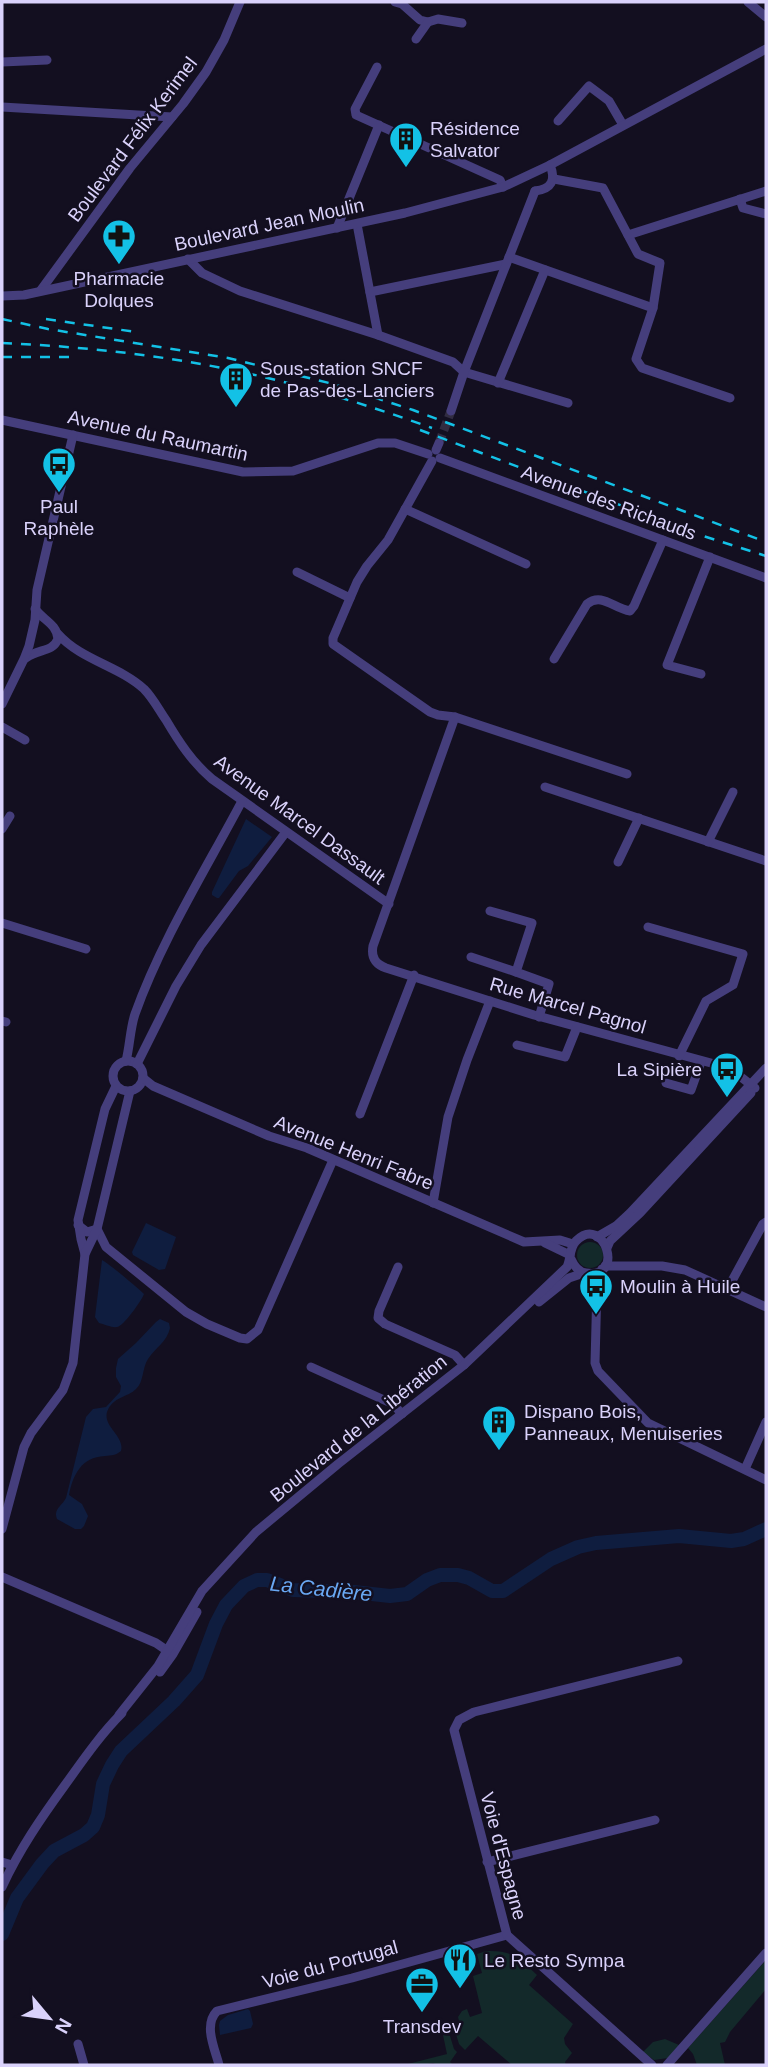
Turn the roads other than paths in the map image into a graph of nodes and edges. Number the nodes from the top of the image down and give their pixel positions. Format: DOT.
graph roads {
  1 [pos="240,2"];
  2 [pos="395,2"];
  3 [pos="748,2"];
  4 [pos="766,17"];
  5 [pos="428,22"];
  6 [pos="462,23"];
  7 [pos="416,39"];
  8 [pos="766,50"];
  9 [pos="47,60"];
  10 [pos="2,62"];
  11 [pos="377,67"];
  12 [pos="2,107"];
  13 [pos="172,117"];
  14 [pos="558,121"];
  15 [pos="379,125"];
  16 [pos="623,125"];
  17 [pos="550,165"];
  18 [pos="524,178"];
  19 [pos="554,179"];
  20 [pos="503,187"];
  21 [pos="535,191"];
  22 [pos="766,191"];
  23 [pos="740,199"];
  24 [pos="766,214"];
  25 [pos="357,223"];
  26 [pos="337,228"];
  27 [pos="628,235"];
  28 [pos="188,259"];
  29 [pos="507,261"];
  30 [pos="545,270"];
  31 [pos="41,290"];
  32 [pos="370,292"];
  33 [pos="2,296"];
  34 [pos="653,308"];
  35 [pos="378,335"];
  36 [pos="464,372"];
  37 [pos="498,383"];
  38 [pos="730,398"];
  39 [pos="568,403"];
  40 [pos="451,411"];
  41 [pos="2,420"];
  42 [pos="73,435"];
  43 [pos="435,453"];
  44 [pos="405,509"];
  45 [pos="663,540"];
  46 [pos="710,557"];
  47 [pos="526,564"];
  48 [pos="297,572"];
  49 [pos="766,578"];
  50 [pos="350,598"];
  51 [pos="35,608"];
  52 [pos="47,622"];
  53 [pos="32,633"];
  54 [pos="58,634"];
  55 [pos="54,646"];
  56 [pos="74,648"];
  57 [pos="41,650"];
  58 [pos="24,659"];
  59 [pos="554,659"];
  60 [pos="701,674"];
  61 [pos="2,704"];
  62 [pos="455,717"];
  63 [pos="2,727"];
  64 [pos="25,740"];
  65 [pos="627,774"];
  66 [pos="545,787"];
  67 [pos="733,792"];
  68 [pos="242,801"];
  69 [pos="10,816"];
  70 [pos="639,818"];
  71 [pos="2,829"];
  72 [pos="286,832"];
  73 [pos="708,842"];
  74 [pos="618,862"];
  75 [pos="766,862"];
  76 [pos="388,904"];
  77 [pos="490,911"];
  78 [pos="2,923"];
  79 [pos="648,927"];
  80 [pos="86,949"];
  81 [pos="471,957"];
  82 [pos="516,972"];
  83 [pos="414,975"];
  84 [pos="490,1001"];
  85 [pos="539,1017"];
  86 [pos="577,1027"];
  87 [pos="517,1045"];
  88 [pos="679,1056"];
  89 [pos="125,1061"];
  90 [pos="701,1062"];
  91 [pos="137,1064"];
  92 [pos="766,1068"];
  93 [pos="766,1076"];
  94 [pos="666,1083"];
  95 [pos="137,1085"];
  96 [pos="117,1086"];
  97 [pos="753,1086"];
  98 [pos="360,1114"];
  99 [pos="333,1160"];
  100 [pos="433,1203"];
  101 [pos="766,1222"];
  102 [pos="78,1225"];
  103 [pos="97,1229"];
  104 [pos="597,1237"];
  105 [pos="543,1242"];
  106 [pos="573,1244"];
  107 [pos="607,1248"];
  108 [pos="85,1254"];
  109 [pos="570,1257"];
  110 [pos="605,1265"];
  111 [pos="398,1267"];
  112 [pos="587,1274"];
  113 [pos="597,1286"];
  114 [pos="727,1290"];
  115 [pos="766,1307"];
  116 [pos="517,1316"];
  117 [pos="464,1365"];
  118 [pos="311,1367"];
  119 [pos="402,1414"];
  120 [pos="766,1422"];
  121 [pos="745,1469"];
  122 [pos="766,1480"];
  123 [pos="2,1529"];
  124 [pos="2,1577"];
  125 [pos="171,1652"];
  126 [pos="678,1661"];
  127 [pos="655,1820"];
  128 [pos="2,1862"];
  129 [pos="487,1862"];
  130 [pos="12,1865"];
  131 [pos="2,1887"];
  132 [pos="507,1935"];
  133 [pos="766,1953"];
  134 [pos="78,2044"];
  135 [pos="84,2065"];
  136 [pos="219,2065"];
  137 [pos="652,2065"];
  138 [pos="667,2065"];
  1 -- 13 [label="street, Boulevard Félix Kerimel"];
  2 -- 5 [label="street"];
  3 -- 4 [label="street"];
  5 -- 6 [label="street"];
  5 -- 7 [label="street"];
  8 -- 16 [label="street, Boulevard Jean Moulin"];
  9 -- 10 [label="street"];
  11 -- 15 [label="street"];
  12 -- 13 [label="street"];
  13 -- 31 [label="street, Boulevard Félix Kerimel"];
  14 -- 16 [label="street"];
  15 -- 20 [label="street"];
  15 -- 26 [label="street"];
  16 -- 17 [label="street, Boulevard Jean Moulin"];
  17 -- 18 [label="street, Boulevard Jean Moulin"];
  17 -- 19 [label="street"];
  18 -- 20 [label="street, Boulevard Jean Moulin"];
  18 -- 21 [label="street"];
  19 -- 21 [label="street"];
  19 -- 27 [label="street"];
  20 -- 25 [label="street, Boulevard Jean Moulin"];
  21 -- 29 [label="street"];
  22 -- 23 [label="street"];
  23 -- 24 [label="street"];
  23 -- 27 [label="street"];
  25 -- 26 [label="street, Boulevard Jean Moulin"];
  25 -- 32 [label="street"];
  26 -- 28 [label="street, Boulevard Jean Moulin"];
  27 -- 34 [label="street"];
  28 -- 31 [label="street, Boulevard Jean Moulin"];
  28 -- 35 [label="street"];
  29 -- 30 [label="street"];
  29 -- 32 [label="street"];
  29 -- 36 [label="street"];
  30 -- 34 [label="street"];
  30 -- 37 [label="street"];
  31 -- 33 [label="street, Boulevard Jean Moulin"];
  32 -- 35 [label="street"];
  34 -- 38 [label="street"];
  35 -- 36 [label="street"];
  36 -- 37 [label="street"];
  36 -- 40 [label="street"];
  37 -- 39 [label="street"];
  41 -- 42 [label="street, Avenue du Raumartin"];
  42 -- 43 [label="street, Avenue du Raumartin"];
  42 -- 51 [label="street"];
  43 -- 44 [label="street"];
  43 -- 45 [label="street, Avenue des Richauds"];
  44 -- 47 [label="street"];
  44 -- 50 [label="street"];
  45 -- 46 [label="street, Avenue des Richauds"];
  45 -- 59 [label="street"];
  46 -- 49 [label="street, Avenue des Richauds"];
  46 -- 60 [label="street"];
  48 -- 50 [label="street"];
  50 -- 62 [label="street"];
  51 -- 52 [label="street"];
  51 -- 53 [label="street"];
  52 -- 53 [label="street"];
  52 -- 54 [label="street"];
  53 -- 57 [label="street"];
  53 -- 58 [label="street"];
  54 -- 55 [label="street"];
  54 -- 56 [label="street, Avenue Marcel Dassault"];
  55 -- 56 [label="street, Avenue Marcel Dassault"];
  55 -- 57 [label="street"];
  56 -- 68 [label="street, Avenue Marcel Dassault"];
  57 -- 58 [label="street"];
  58 -- 61 [label="street"];
  62 -- 65 [label="street"];
  62 -- 76 [label="street"];
  63 -- 64 [label="street"];
  66 -- 70 [label="street"];
  67 -- 73 [label="street"];
  68 -- 72 [label="street, Avenue Marcel Dassault"];
  68 -- 89 [label="street"];
  69 -- 71 [label="street"];
  70 -- 73 [label="street"];
  70 -- 74 [label="street"];
  72 -- 76 [label="street, Avenue Marcel Dassault"];
  72 -- 91 [label="street"];
  73 -- 75 [label="street"];
  76 -- 83 [label="street, Rue Marcel Pagnol"];
  77 -- 82 [label="street"];
  78 -- 80 [label="street"];
  79 -- 88 [label="street"];
  81 -- 82 [label="street"];
  82 -- 85 [label="street"];
  83 -- 84 [label="street, Rue Marcel Pagnol"];
  83 -- 98 [label="street"];
  84 -- 85 [label="street, Rue Marcel Pagnol"];
  84 -- 100 [label="street"];
  85 -- 86 [label="street, Rue Marcel Pagnol"];
  86 -- 87 [label="street"];
  86 -- 88 [label="street, Rue Marcel Pagnol"];
  88 -- 90 [label="street, Rue Marcel Pagnol"];
  89 -- 91 [label="street"];
  89 -- 96 [label="street"];
  90 -- 94 [label="street"];
  90 -- 97 [label="street, Rue Marcel Pagnol"];
  91 -- 95 [label="street"];
  92 -- 97 [label="street"];
  93 -- 97 [label="street"];
  95 -- 96 [label="street"];
  95 -- 99 [label="street, Avenue Henri Fabre"];
  95 -- 103 [label="street"];
  96 -- 102 [label="street"];
  97 -- 104 [label="street"];
  97 -- 107 [label="street"];
  99 -- 100 [label="street, Avenue Henri Fabre"];
  99 -- 103 [label="street"];
  100 -- 105 [label="street, Avenue Henri Fabre"];
  101 -- 114 [label="street"];
  102 -- 103 [label="street"];
  102 -- 108 [label="street"];
  103 -- 108 [label="street"];
  104 -- 106 [label="street"];
  104 -- 107 [label="street"];
  105 -- 106 [label="street, Avenue Henri Fabre"];
  105 -- 109 [label="street, Avenue Henri Fabre"];
  106 -- 109 [label="street, Boulevard de la Libération"];
  107 -- 110 [label="street"];
  108 -- 123 [label="street"];
  109 -- 112 [label="street"];
  109 -- 116 [label="street, Boulevard de la Libération"];
  110 -- 112 [label="street, Boulevard de la Libération"];
  110 -- 113 [label="street"];
  110 -- 114 [label="street"];
  111 -- 117 [label="street"];
  112 -- 113 [label="street"];
  112 -- 116 [label="street, Boulevard de la Libération"];
  113 -- 121 [label="street"];
  114 -- 115 [label="street"];
  116 -- 117 [label="street, Boulevard de la Libération"];
  117 -- 119 [label="street, Boulevard de la Libération"];
  118 -- 119 [label="street"];
  119 -- 125 [label="street, Boulevard de la Libération"];
  120 -- 121 [label="street"];
  121 -- 122 [label="street"];
  124 -- 125 [label="street"];
  125 -- 130 [label="street, Boulevard de la Libération"];
  126 -- 129 [label="street, Voie d'Espagne"];
  127 -- 129 [label="street"];
  128 -- 130 [label="street"];
  129 -- 132 [label="street, Voie d'Espagne"];
  130 -- 131 [label="street, Boulevard de la Libération"];
  132 -- 136 [label="street, Voie du Portugal"];
  132 -- 137 [label="street, Voie d'Espagne"];
  133 -- 138 [label="street"];
  134 -- 135 [label="street"];
}
